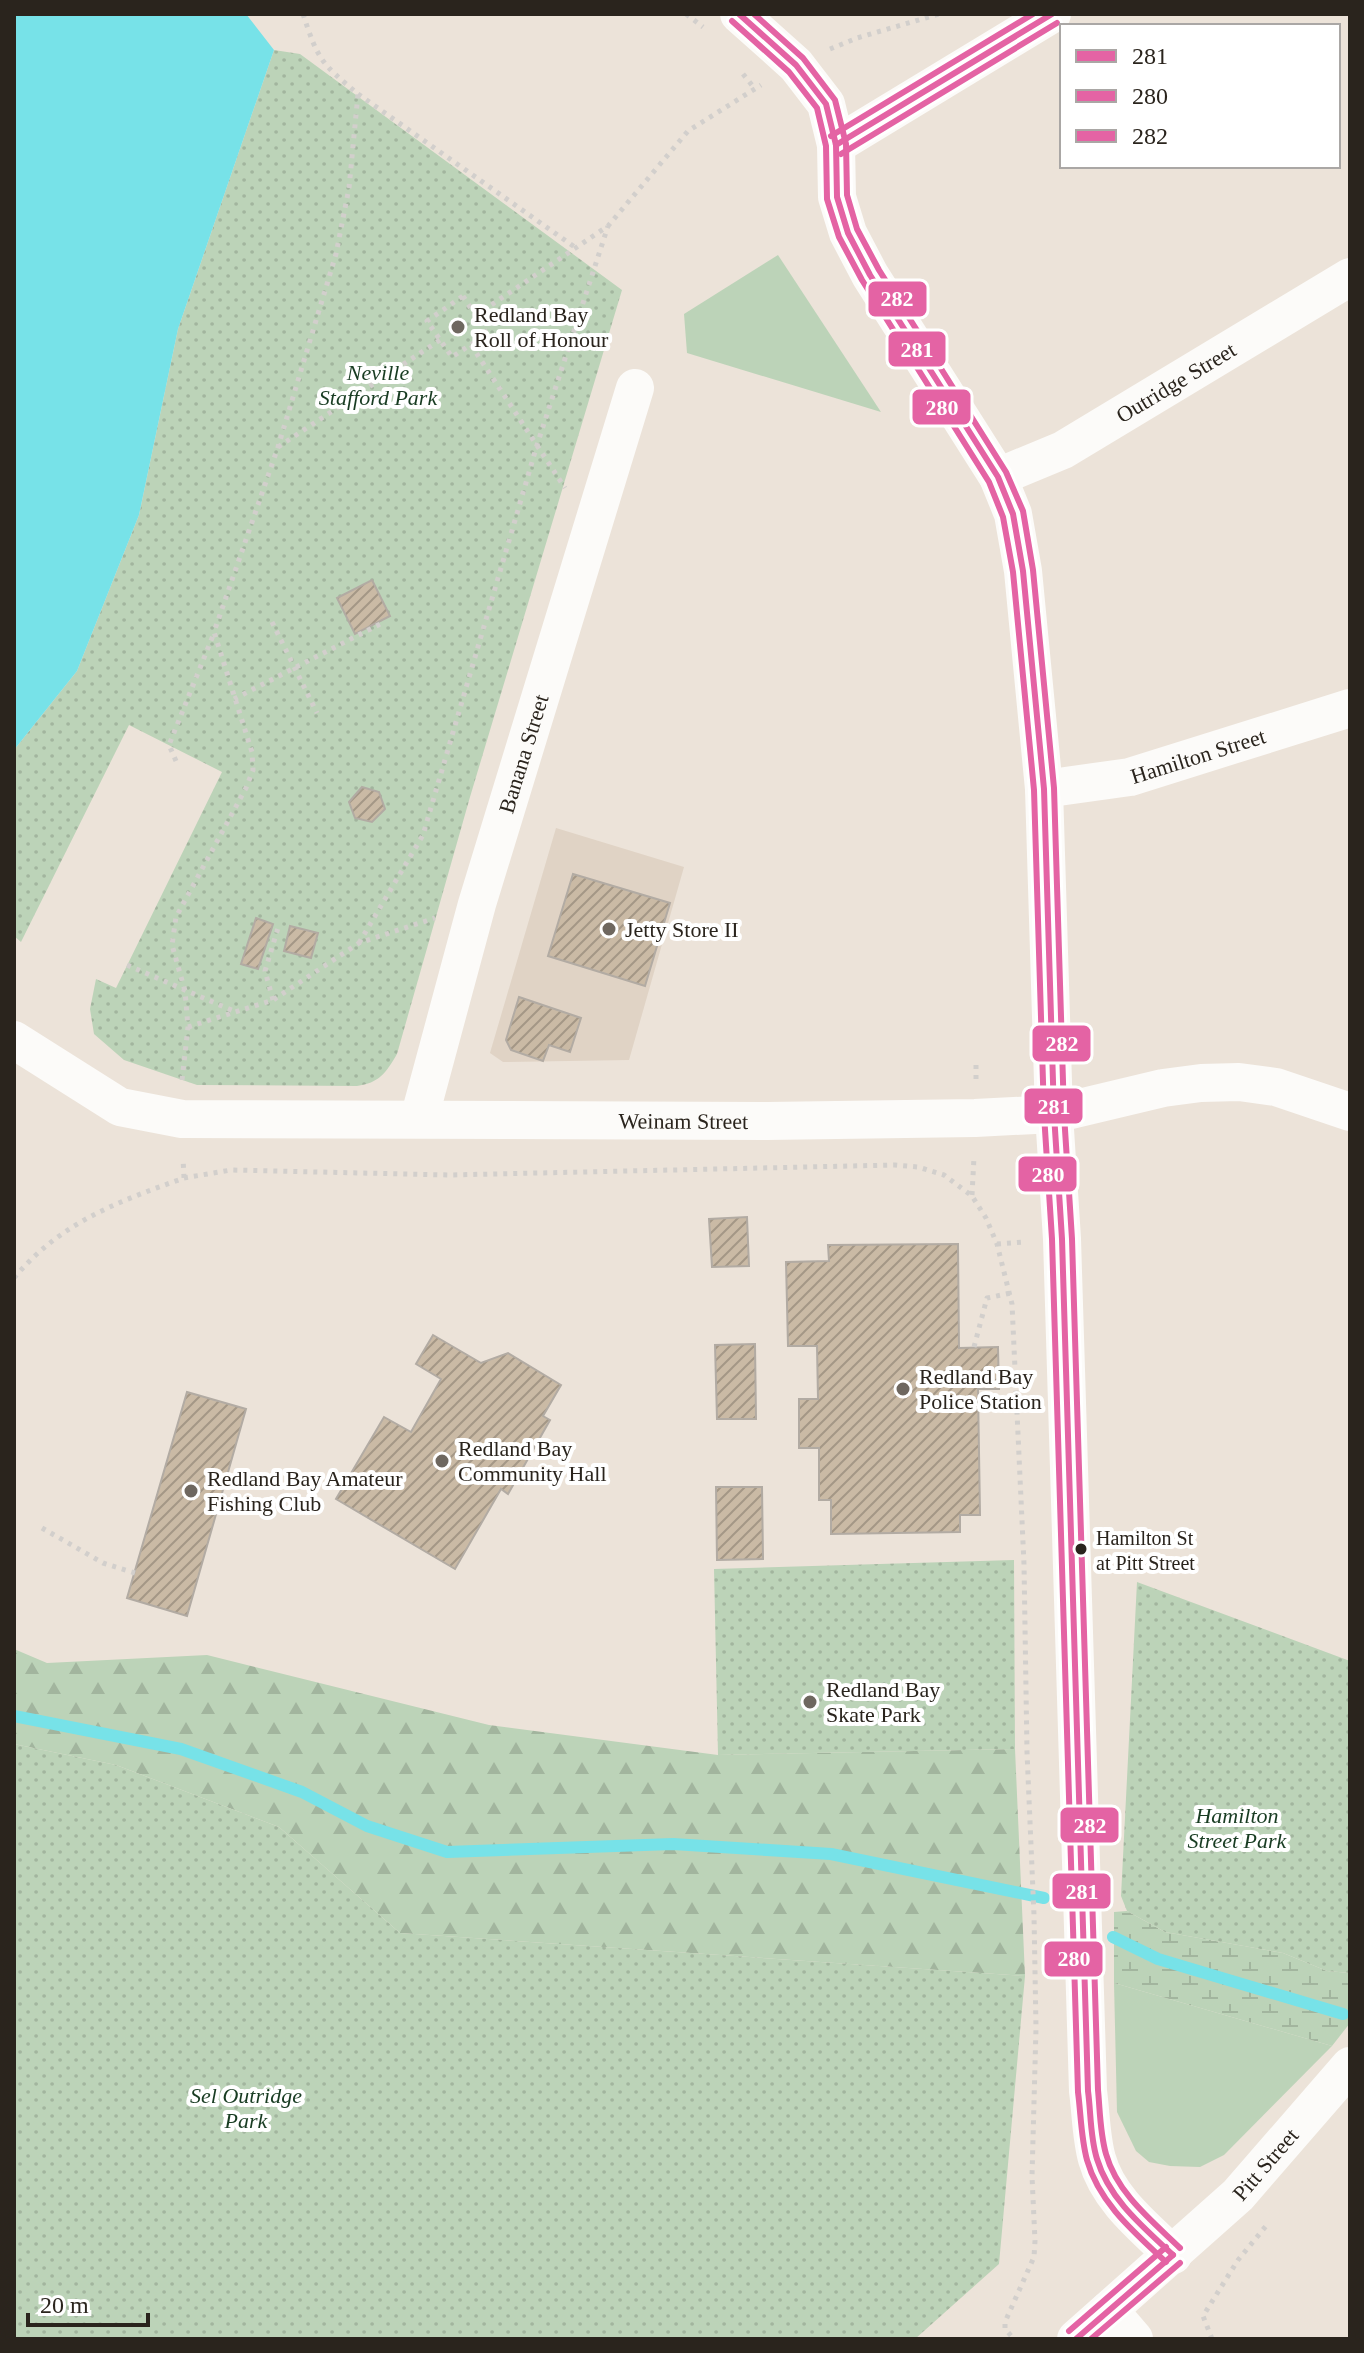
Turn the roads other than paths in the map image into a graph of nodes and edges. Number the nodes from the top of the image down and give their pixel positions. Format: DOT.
graph roads {
  1 [pos="739,14"];
  2 [pos="1052,14"];
  3 [pos="836,145"];
  4 [pos="1350,277"];
  5 [pos="635,388"];
  6 [pos="998,477"];
  7 [pos="1350,708"];
  8 [pos="1044,789"];
  9 [pos="17,1044"];
  10 [pos="1350,1112"];
  11 [pos="1054,1114"];
  12 [pos="419,1119"];
  13 [pos="1350,2066"];
  14 [pos="1173,2255"];
  15 [pos="1109,2310"];
  16 [pos="1076,2339"];
  17 [pos="1134,2339"];
  1 -- 3 [label="street"];
  2 -- 3 [label="street"];
  3 -- 6 [label="street"];
  4 -- 6 [label="street, Outridge Street"];
  5 -- 12 [label="street, Banana Street"];
  6 -- 8 [label="street"];
  7 -- 8 [label="street, Hamilton Street"];
  8 -- 11 [label="street"];
  9 -- 12 [label="street, Weinam Street"];
  10 -- 11 [label="street, Weinam Street"];
  11 -- 12 [label="street, Weinam Street"];
  11 -- 14 [label="street"];
  13 -- 14 [label="street, Pitt Street"];
  14 -- 15 [label="street"];
  15 -- 16 [label="street"];
  15 -- 17 [label="street"];
}
